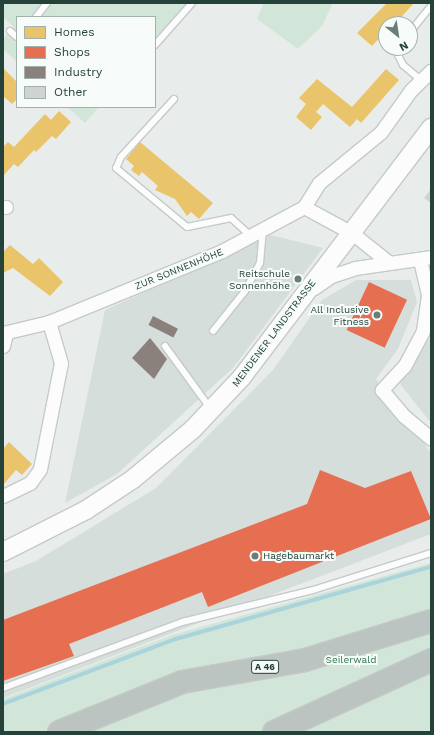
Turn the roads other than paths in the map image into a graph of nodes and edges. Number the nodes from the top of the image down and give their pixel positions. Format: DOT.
graph roads {
  1 [pos="47,3"];
  2 [pos="192,3"];
  3 [pos="431,6"];
  4 [pos="37,16"];
  5 [pos="418,22"];
  6 [pos="10,32"];
  7 [pos="16,35"];
  8 [pos="156,44"];
  9 [pos="398,56"];
  10 [pos="431,71"];
  11 [pos="421,80"];
  12 [pos="174,99"];
  13 [pos="431,128"];
  14 [pos="304,207"];
  15 [pos="264,227"];
  16 [pos="352,233"];
  17 [pos="250,235"];
  18 [pos="426,258"];
  19 [pos="387,261"];
  20 [pos="301,297"];
  21 [pos="49,322"];
  22 [pos="213,331"];
  23 [pos="5,333"];
  24 [pos="3,346"];
  25 [pos="165,346"];
  26 [pos="211,410"];
  27 [pos="431,438"];
  28 [pos="3,496"];
  29 [pos="3,552"];
  30 [pos="431,553"];
  31 [pos="431,621"];
  32 [pos="431,660"];
  33 [pos="3,688"];
  34 [pos="59,732"];
  35 [pos="274,732"];
  1 -- 4 [label="lane"];
  2 -- 8 [label="lane"];
  3 -- 5 [label="lane"];
  6 -- 7 [label="lane"];
  9 -- 11 [label="lane"];
  10 -- 11 [label="street"];
  11 -- 14 [label="street"];
  12 -- 17 [label="lane"];
  13 -- 16 [label="main road, MENDENER LANDSTRASSE"];
  14 -- 15 [label="street, ZUR SONNENHÖHE"];
  14 -- 16 [label="street"];
  15 -- 17 [label="street, ZUR SONNENHÖHE"];
  15 -- 22 [label="lane"];
  16 -- 19 [label="street"];
  16 -- 20 [label="main road, MENDENER LANDSTRASSE"];
  17 -- 21 [label="street, ZUR SONNENHÖHE"];
  18 -- 19 [label="street"];
  18 -- 27 [label="street"];
  19 -- 20 [label="street"];
  20 -- 26 [label="main road, MENDENER LANDSTRASSE"];
  21 -- 23 [label="street, ZUR SONNENHÖHE"];
  21 -- 28 [label="street"];
  23 -- 24 [label="street"];
  25 -- 26 [label="lane"];
  26 -- 29 [label="main road, MENDENER LANDSTRASSE"];
  30 -- 33 [label="lane"];
  31 -- 34 [label="highway, A 46"];
  32 -- 35 [label="highway"];
}
